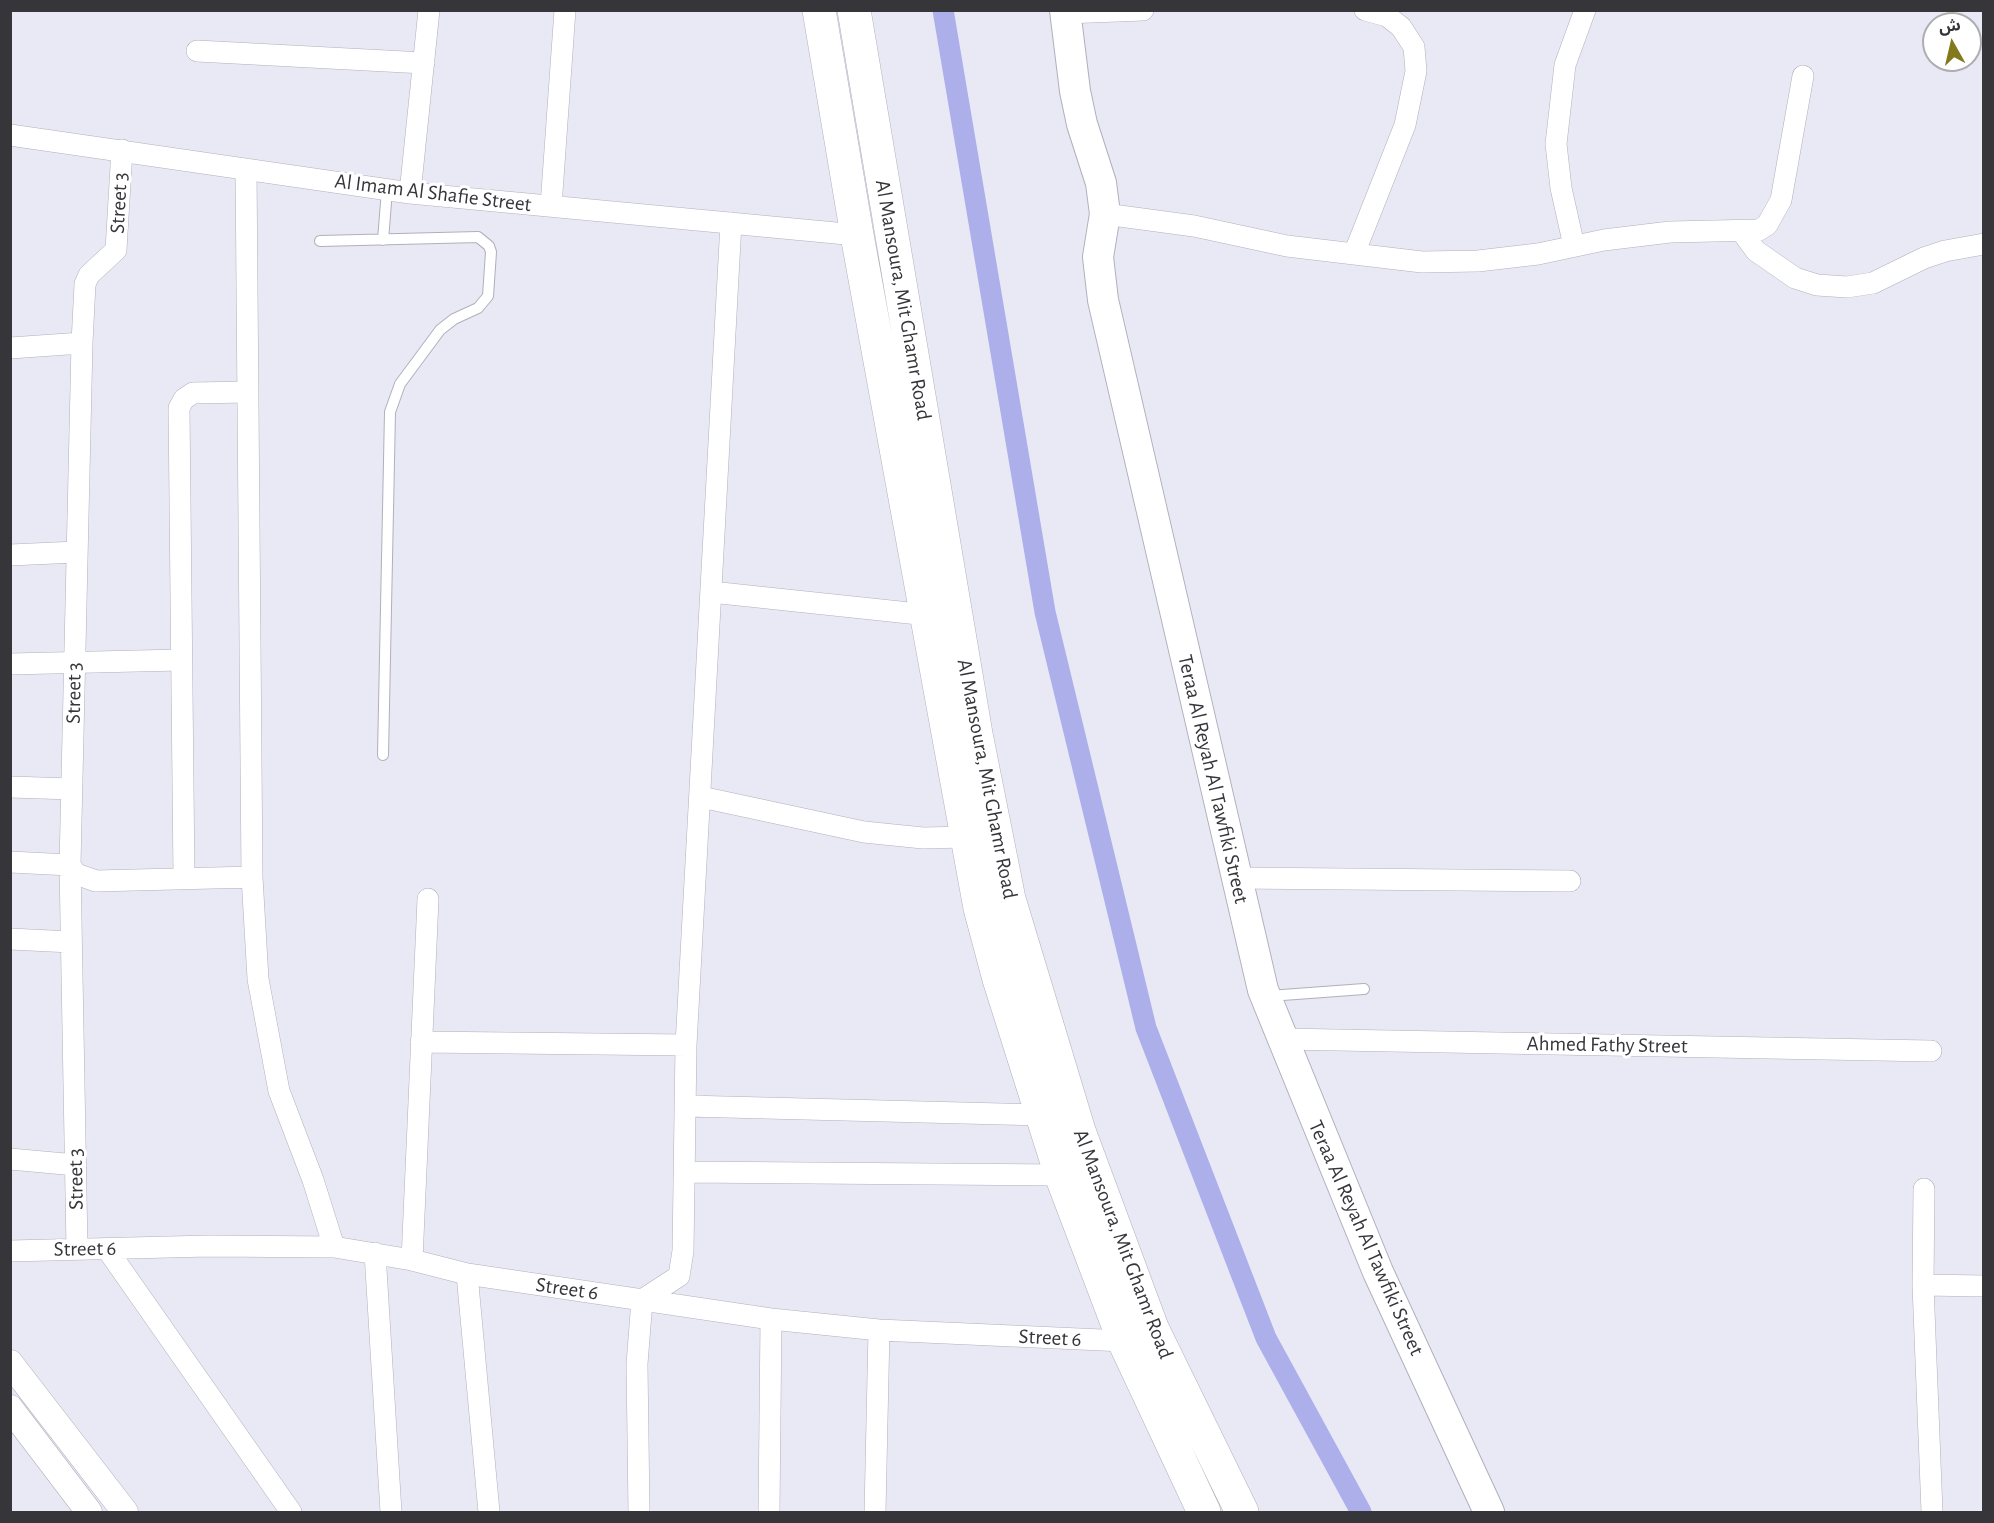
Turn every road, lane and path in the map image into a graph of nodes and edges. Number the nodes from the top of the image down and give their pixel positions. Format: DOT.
graph roads {
  1 [pos="429,10"];
  2 [pos="565,10"];
  3 [pos="819,10"];
  4 [pos="854,10"];
  5 [pos="1143,10"];
  6 [pos="1365,10"];
  7 [pos="1584,10"];
  8 [pos="1065,12"];
  9 [pos="197,51"];
  10 [pos="424,63"];
  11 [pos="1803,76"];
  12 [pos="10,135"];
  13 [pos="122,150"];
  14 [pos="246,169"];
  15 [pos="387,189"];
  16 [pos="410,193"];
  17 [pos="551,206"];
  18 [pos="1106,214"];
  19 [pos="731,223"];
  20 [pos="1742,232"];
  21 [pos="857,235"];
  22 [pos="383,240"];
  23 [pos="320,241"];
  24 [pos="1983,244"];
  25 [pos="1574,246"];
  26 [pos="1354,254"];
  27 [pos="82,343"];
  28 [pos="10,348"];
  29 [pos="247,392"];
  30 [pos="77,552"];
  31 [pos="10,555"];
  32 [pos="711,592"];
  33 [pos="928,615"];
  34 [pos="12,660"];
  35 [pos="180,660"];
  36 [pos="75,662"];
  37 [pos="383,755"];
  38 [pos="11,786"];
  39 [pos="72,789"];
  40 [pos="701,797"];
  41 [pos="966,837"];
  42 [pos="10,862"];
  43 [pos="70,865"];
  44 [pos="252,877"];
  45 [pos="184,878"];
  46 [pos="1235,878"];
  47 [pos="1569,881"];
  48 [pos="428,899"];
  49 [pos="10,939"];
  50 [pos="71,942"];
  51 [pos="1364,989"];
  52 [pos="1266,996"];
  53 [pos="1283,1039"];
  54 [pos="421,1042"];
  55 [pos="686,1045"];
  56 [pos="1931,1051"];
  57 [pos="686,1106"];
  58 [pos="1042,1115"];
  59 [pos="10,1159"];
  60 [pos="76,1166"];
  61 [pos="684,1172"];
  62 [pos="1060,1174"];
  63 [pos="1924,1189"];
  64 [pos="334,1247"];
  65 [pos="77,1249"];
  66 [pos="107,1249"];
  67 [pos="10,1251"];
  68 [pos="375,1253"];
  69 [pos="412,1260"];
  70 [pos="467,1274"];
  71 [pos="1923,1285"];
  72 [pos="1983,1287"];
  73 [pos="642,1300"];
  74 [pos="771,1319"];
  75 [pos="879,1330"];
  76 [pos="1138,1335"];
  77 [pos="10,1363"];
  78 [pos="13,1418"];
  79 [pos="89,1512"];
  80 [pos="125,1512"];
  81 [pos="291,1512"];
  82 [pos="391,1512"];
  83 [pos="489,1512"];
  84 [pos="639,1512"];
  85 [pos="769,1512"];
  86 [pos="875,1512"];
  87 [pos="1204,1512"];
  88 [pos="1242,1512"];
  89 [pos="1489,1512"];
  90 [pos="1932,1512"];
  1 -- 10 [label="street"];
  2 -- 17 [label="street"];
  3 -- 21 [label="highway, Al Mansoura, Mit Ghamr Road"];
  4 -- 76 [label="highway, Al Mansoura, Mit Ghamr Road"];
  5 -- 8 [label="street"];
  6 -- 26 [label="street"];
  7 -- 25 [label="street"];
  8 -- 18 [label="main road, Teraa Al Reyah Al Tawfiki Street"];
  9 -- 10 [label="street"];
  10 -- 16 [label="street"];
  11 -- 20 [label="street"];
  12 -- 13 [label="street, Al Imam Al Shafie Street"];
  13 -- 14 [label="street, Al Imam Al Shafie Street"];
  13 -- 27 [label="street, Street 3"];
  14 -- 15 [label="street, Al Imam Al Shafie Street"];
  14 -- 29 [label="street"];
  15 -- 16 [label="street, Al Imam Al Shafie Street"];
  15 -- 22 [label="lane"];
  16 -- 17 [label="street, Al Imam Al Shafie Street"];
  17 -- 19 [label="street, Al Imam Al Shafie Street"];
  18 -- 26 [label="street"];
  18 -- 46 [label="main road, Teraa Al Reyah Al Tawfiki Street"];
  19 -- 21 [label="street, Al Imam Al Shafie Street"];
  19 -- 32 [label="street"];
  20 -- 24 [label="street"];
  20 -- 25 [label="street"];
  21 -- 33 [label="highway, Al Mansoura, Mit Ghamr Road"];
  22 -- 23 [label="lane"];
  22 -- 37 [label="lane"];
  25 -- 26 [label="street"];
  27 -- 28 [label="street"];
  27 -- 30 [label="street, Street 3"];
  29 -- 35 [label="street"];
  29 -- 44 [label="street"];
  30 -- 31 [label="street"];
  30 -- 36 [label="street, Street 3"];
  32 -- 33 [label="street"];
  32 -- 40 [label="street"];
  33 -- 41 [label="highway, Al Mansoura, Mit Ghamr Road"];
  34 -- 36 [label="street"];
  35 -- 36 [label="street"];
  35 -- 45 [label="street"];
  36 -- 39 [label="street, Street 3"];
  38 -- 39 [label="street"];
  39 -- 43 [label="street, Street 3"];
  40 -- 41 [label="street"];
  40 -- 55 [label="street"];
  41 -- 58 [label="highway, Al Mansoura, Mit Ghamr Road"];
  42 -- 43 [label="street"];
  43 -- 45 [label="street"];
  43 -- 50 [label="street, Street 3"];
  44 -- 45 [label="street"];
  44 -- 64 [label="street"];
  46 -- 47 [label="street"];
  46 -- 52 [label="main road, Teraa Al Reyah Al Tawfiki Street"];
  48 -- 54 [label="street"];
  49 -- 50 [label="street"];
  50 -- 60 [label="street, Street 3"];
  51 -- 52 [label="lane"];
  52 -- 53 [label="main road, Teraa Al Reyah Al Tawfiki Street"];
  53 -- 56 [label="street, Ahmed Fathy Street"];
  53 -- 89 [label="main road, Teraa Al Reyah Al Tawfiki Street"];
  54 -- 55 [label="street"];
  54 -- 69 [label="street"];
  55 -- 57 [label="street"];
  57 -- 58 [label="street"];
  57 -- 61 [label="street"];
  58 -- 62 [label="highway, Al Mansoura, Mit Ghamr Road"];
  59 -- 60 [label="street"];
  60 -- 65 [label="street, Street 3"];
  61 -- 62 [label="street"];
  61 -- 73 [label="street"];
  62 -- 76 [label="highway, Al Mansoura, Mit Ghamr Road"];
  63 -- 71 [label="street"];
  64 -- 66 [label="street, Street 6"];
  64 -- 68 [label="street, Street 6"];
  65 -- 66 [label="street, Street 6"];
  65 -- 67 [label="street, Street 6"];
  66 -- 81 [label="street"];
  68 -- 69 [label="street, Street 6"];
  68 -- 82 [label="street"];
  69 -- 70 [label="street, Street 6"];
  70 -- 73 [label="street, Street 6"];
  70 -- 83 [label="street"];
  71 -- 72 [label="street"];
  71 -- 90 [label="street"];
  73 -- 74 [label="street, Street 6"];
  73 -- 84 [label="street"];
  74 -- 75 [label="street, Street 6"];
  74 -- 85 [label="street"];
  75 -- 76 [label="street, Street 6"];
  75 -- 86 [label="street"];
  76 -- 87 [label="highway, Al Mansoura, Mit Ghamr Road"];
  76 -- 88 [label="highway, Al Mansoura, Mit Ghamr Road"];
  77 -- 80 [label="street"];
  78 -- 79 [label="street"];
}
